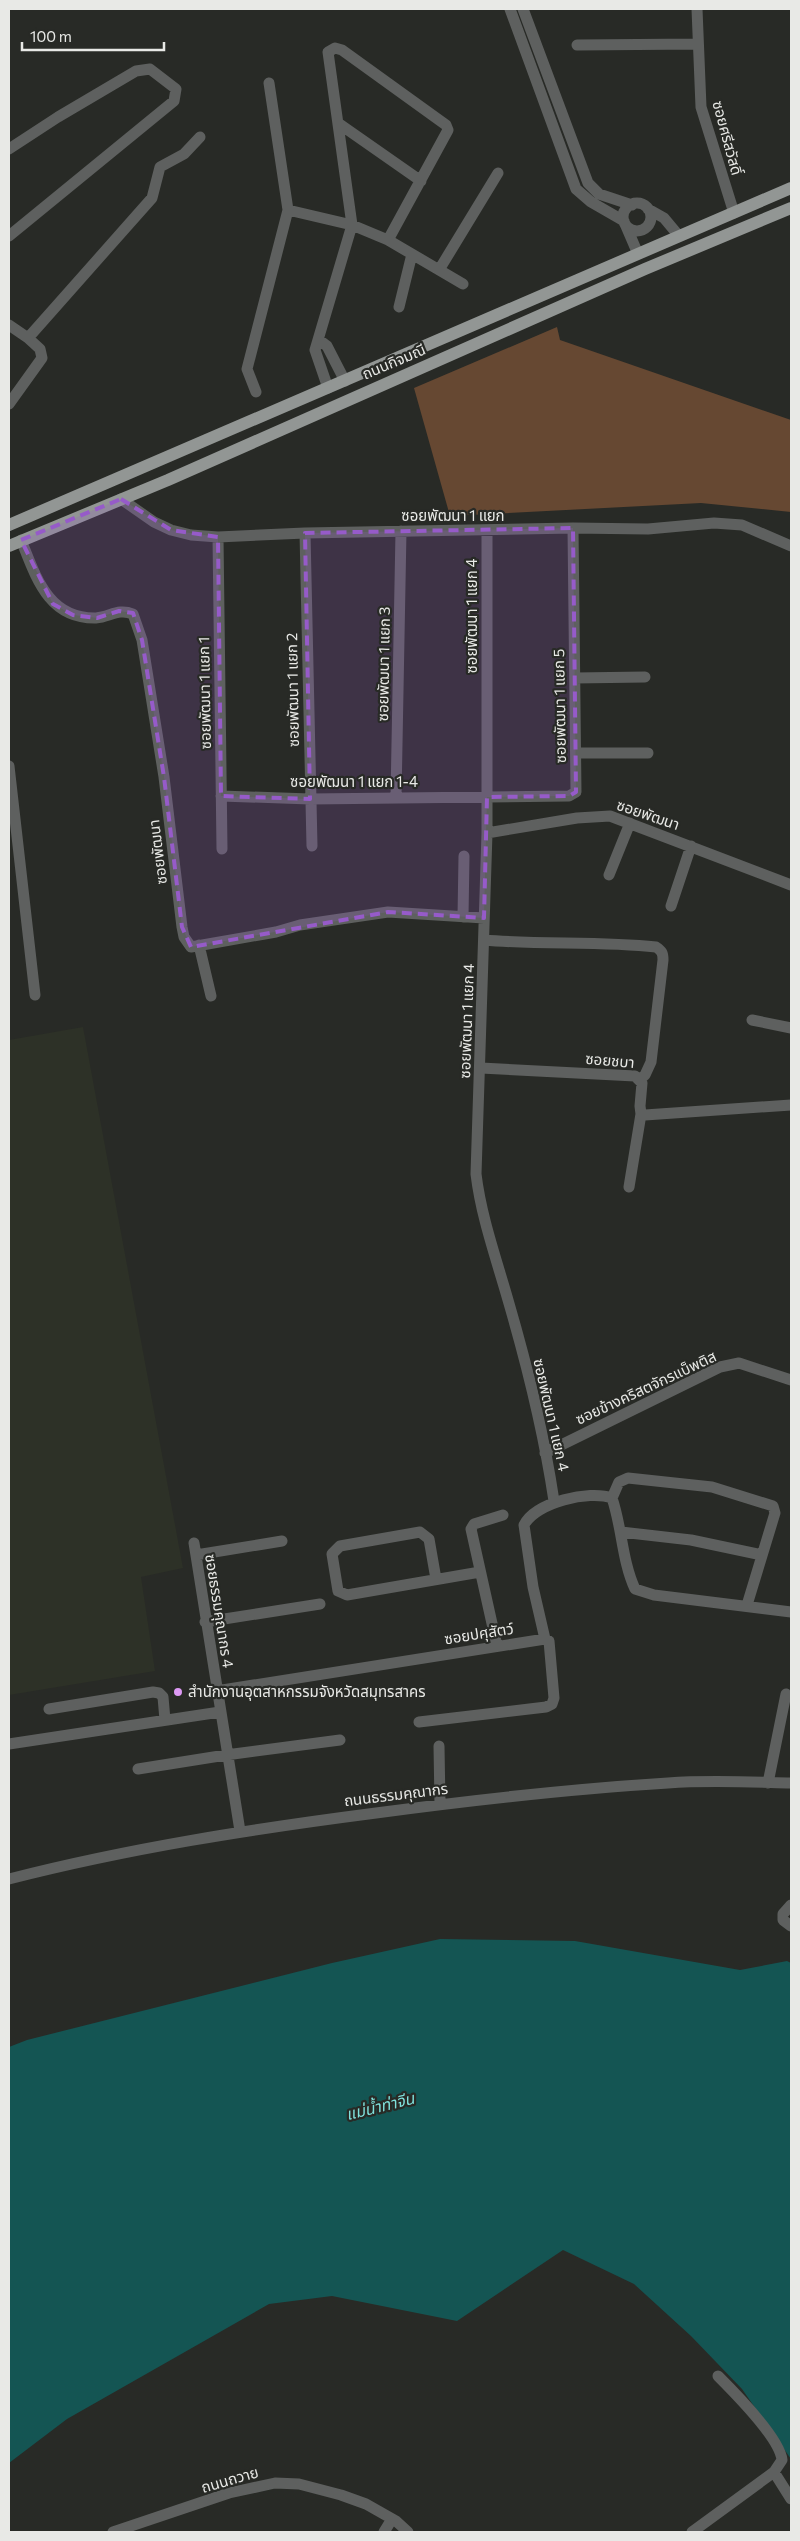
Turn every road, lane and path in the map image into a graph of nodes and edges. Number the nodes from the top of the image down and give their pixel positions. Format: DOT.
graph roads {
  1 [pos="698,9"];
  2 [pos="524,10"];
  3 [pos="512,12"];
  4 [pos="698,44"];
  5 [pos="578,45"];
  6 [pos="269,83"];
  7 [pos="552,106"];
  8 [pos="338,123"];
  9 [pos="200,136"];
  10 [pos="9,149"];
  11 [pos="498,173"];
  12 [pos="421,181"];
  13 [pos="791,188"];
  14 [pos="632,205"];
  15 [pos="791,208"];
  16 [pos="648,209"];
  17 [pos="288,210"];
  18 [pos="734,212"];
  19 [pos="625,223"];
  20 [pos="352,225"];
  21 [pos="9,236"];
  22 [pos="679,236"];
  23 [pos="388,240"];
  24 [pos="412,254"];
  25 [pos="638,254"];
  26 [pos="439,270"];
  27 [pos="463,284"];
  28 [pos="399,307"];
  29 [pos="9,325"];
  30 [pos="28,338"];
  31 [pos="319,340"];
  32 [pos="345,381"];
  33 [pos="328,388"];
  34 [pos="256,392"];
  35 [pos="9,404"];
  36 [pos="121,499"];
  37 [pos="9,525"];
  38 [pos="573,528"];
  39 [pos="401,531"];
  40 [pos="487,531"];
  41 [pos="305,533"];
  42 [pos="218,537"];
  43 [pos="21,540"];
  44 [pos="9,546"];
  45 [pos="791,546"];
  46 [pos="645,677"];
  47 [pos="575,678"];
  48 [pos="576,753"];
  49 [pos="648,753"];
  50 [pos="9,766"];
  51 [pos="221,796"];
  52 [pos="396,797"];
  53 [pos="487,797"];
  54 [pos="310,799"];
  55 [pos="630,823"];
  56 [pos="487,833"];
  57 [pos="312,846"];
  58 [pos="691,846"];
  59 [pos="222,849"];
  60 [pos="464,856"];
  61 [pos="609,875"];
  62 [pos="791,886"];
  63 [pos="671,906"];
  64 [pos="463,917"];
  65 [pos="484,918"];
  66 [pos="484,940"];
  67 [pos="199,946"];
  68 [pos="35,995"];
  69 [pos="211,996"];
  70 [pos="752,1020"];
  71 [pos="791,1028"];
  72 [pos="481,1068"];
  73 [pos="640,1079"];
  74 [pos="791,1105"];
  75 [pos="641,1114"];
  76 [pos="629,1187"];
  77 [pos="791,1380"];
  78 [pos="545,1453"];
  79 [pos="612,1498"];
  80 [pos="554,1501"];
  81 [pos="503,1515"];
  82 [pos="621,1532"];
  83 [pos="282,1541"];
  84 [pos="194,1543"];
  85 [pos="196,1555"];
  86 [pos="762,1555"];
  87 [pos="480,1572"];
  88 [pos="436,1579"];
  89 [pos="320,1604"];
  90 [pos="747,1605"];
  91 [pos="791,1612"];
  92 [pos="206,1622"];
  93 [pos="545,1639"];
  94 [pos="497,1646"];
  95 [pos="216,1691"];
  96 [pos="786,1694"];
  97 [pos="49,1709"];
  98 [pos="220,1712"];
  99 [pos="166,1720"];
  100 [pos="419,1722"];
  101 [pos="340,1740"];
  102 [pos="9,1744"];
  103 [pos="439,1746"];
  104 [pos="226,1754"];
  105 [pos="138,1769"];
  106 [pos="768,1783"];
  107 [pos="791,1783"];
  108 [pos="440,1804"];
  109 [pos="240,1831"];
  110 [pos="9,1879"];
  111 [pos="791,1905"];
  112 [pos="791,1926"];
  113 [pos="718,2376"];
  114 [pos="774,2472"];
  115 [pos="791,2499"];
  116 [pos="392,2519"];
  117 [pos="113,2532"];
  118 [pos="384,2532"];
  119 [pos="408,2532"];
  120 [pos="692,2532"];
  1 -- 4 [label="street, ซอยศรีสวัสดิ์"];
  2 -- 3 [label="street"];
  2 -- 7 [label="street"];
  3 -- 7 [label="street"];
  4 -- 5 [label="street"];
  4 -- 18 [label="street, ซอยศรีสวัสดิ์"];
  6 -- 17 [label="street"];
  7 -- 14 [label="street"];
  7 -- 19 [label="street"];
  8 -- 12 [label="street"];
  8 -- 12 [label="street"];
  8 -- 20 [label="street"];
  9 -- 30 [label="street"];
  10 -- 21 [label="street"];
  11 -- 26 [label="street"];
  12 -- 23 [label="street"];
  13 -- 18 [label="main road, ถนนกิจมณี"];
  14 -- 16 [label="street"];
  14 -- 19 [label="street"];
  15 -- 36 [label="main road, ถนนกิจมณี"];
  16 -- 19 [label="street"];
  16 -- 22 [label="street"];
  17 -- 20 [label="street"];
  17 -- 34 [label="street"];
  18 -- 22 [label="main road, ถนนกิจมณี"];
  19 -- 25 [label="street"];
  20 -- 23 [label="street"];
  20 -- 31 [label="street"];
  22 -- 25 [label="main road, ถนนกิจมณี"];
  23 -- 24 [label="street"];
  24 -- 26 [label="street"];
  24 -- 28 [label="street"];
  25 -- 32 [label="main road, ถนนกิจมณี"];
  26 -- 27 [label="street"];
  29 -- 30 [label="street"];
  30 -- 35 [label="street"];
  31 -- 32 [label="street"];
  31 -- 33 [label="street"];
  32 -- 33 [label="main road, ถนนกิจมณี"];
  33 -- 37 [label="main road, ถนนกิจมณี"];
  36 -- 42 [label="street, ซอยพัฒนา 1 แยก"];
  36 -- 43 [label="main road, ถนนกิจมณี"];
  38 -- 40 [label="street, ซอยพัฒนา 1 แยก"];
  38 -- 45 [label="street, ซอยพัฒนา 1 แยก"];
  38 -- 47 [label="street, ซอยพัฒนา 1 แยก 5"];
  39 -- 40 [label="street, ซอยพัฒนา 1 แยก"];
  39 -- 41 [label="street, ซอยพัฒนา 1 แยก"];
  39 -- 52 [label="street, ซอยพัฒนา 1 แยก 3"];
  40 -- 53 [label="street, ซอยพัฒนา 1 แยก 4"];
  41 -- 42 [label="street, ซอยพัฒนา 1 แยก"];
  41 -- 54 [label="street, ซอยพัฒนา 1 แยก 2"];
  42 -- 51 [label="street, ซอยพัฒนา 1 แยก 1"];
  43 -- 44 [label="main road, ถนนกิจมณี"];
  43 -- 67 [label="street, ซอยพัฒนา"];
  46 -- 47 [label="street"];
  47 -- 48 [label="street, ซอยพัฒนา 1 แยก 5"];
  48 -- 49 [label="street"];
  48 -- 53 [label="street, ซอยพัฒนา 1 แยก 5"];
  50 -- 68 [label="street"];
  51 -- 54 [label="street, ซอยพัฒนา 1 แยก 1-4"];
  51 -- 59 [label="street, ซอยพัฒนา 1 แยก 1"];
  52 -- 53 [label="street, ซอยพัฒนา 1 แยก 1-4"];
  52 -- 54 [label="street, ซอยพัฒนา 1 แยก 1-4"];
  53 -- 56 [label="street, ซอยพัฒนา 1 แยก 4"];
  54 -- 57 [label="street, ซอยพัฒนา 1 แยก 2"];
  55 -- 56 [label="street, ซอยพัฒนา"];
  55 -- 58 [label="street, ซอยพัฒนา"];
  55 -- 61 [label="street"];
  56 -- 65 [label="street, ซอยพัฒนา 1 แยก 4"];
  58 -- 62 [label="street, ซอยพัฒนา"];
  58 -- 63 [label="street"];
  60 -- 64 [label="street"];
  64 -- 65 [label="street"];
  64 -- 67 [label="street"];
  65 -- 66 [label="street, ซอยพัฒนา 1 แยก 4"];
  66 -- 72 [label="street, ซอยพัฒนา 1 แยก 4"];
  66 -- 73 [label="street"];
  67 -- 69 [label="street"];
  70 -- 71 [label="street"];
  72 -- 73 [label="street, ซอยชบา"];
  72 -- 78 [label="street, ซอยพัฒนา 1 แยก 4"];
  73 -- 75 [label="street, ซอยชบา"];
  74 -- 75 [label="street"];
  75 -- 76 [label="street, ซอยชบา"];
  77 -- 78 [label="street, ซอยข้างคริสตจักรแบ็พติส"];
  78 -- 80 [label="street, ซอยพัฒนา 1 แยก 4"];
  79 -- 80 [label="street"];
  79 -- 82 [label="street"];
  79 -- 86 [label="street"];
  80 -- 93 [label="street"];
  81 -- 87 [label="street"];
  82 -- 86 [label="street"];
  82 -- 90 [label="street"];
  83 -- 85 [label="street"];
  84 -- 85 [label="street, ซอยธรรมคุณากร 4"];
  85 -- 92 [label="street, ซอยธรรมคุณากร 4"];
  86 -- 90 [label="street"];
  87 -- 88 [label="street"];
  87 -- 94 [label="street"];
  88 -- 88 [label="street"];
  89 -- 92 [label="street"];
  90 -- 91 [label="street"];
  92 -- 95 [label="street, ซอยธรรมคุณากร 4"];
  93 -- 94 [label="street, ซอยปศุสัตว์"];
  93 -- 100 [label="street"];
  94 -- 95 [label="street, ซอยปศุสัตว์"];
  95 -- 98 [label="street, ซอยธรรมคุณากร 4"];
  96 -- 106 [label="street"];
  97 -- 99 [label="street"];
  98 -- 99 [label="street"];
  98 -- 104 [label="street, ซอยธรรมคุณากร 4"];
  99 -- 102 [label="street"];
  101 -- 104 [label="street"];
  103 -- 108 [label="street"];
  104 -- 105 [label="street"];
  104 -- 109 [label="street, ซอยธรรมคุณากร 4"];
  106 -- 107 [label="street, ถนนธรรมคุณากร"];
  106 -- 108 [label="street, ถนนธรรมคุณากร"];
  108 -- 109 [label="street, ถนนธรรมคุณากร"];
  109 -- 110 [label="street, ถนนธรรมคุณากร"];
  111 -- 112 [label="street"];
  113 -- 114 [label="street"];
  114 -- 115 [label="street"];
  114 -- 120 [label="street"];
  116 -- 117 [label="street, ถนนถวาย"];
  116 -- 118 [label="street"];
  116 -- 119 [label="street, ถนนถวาย"];
}
